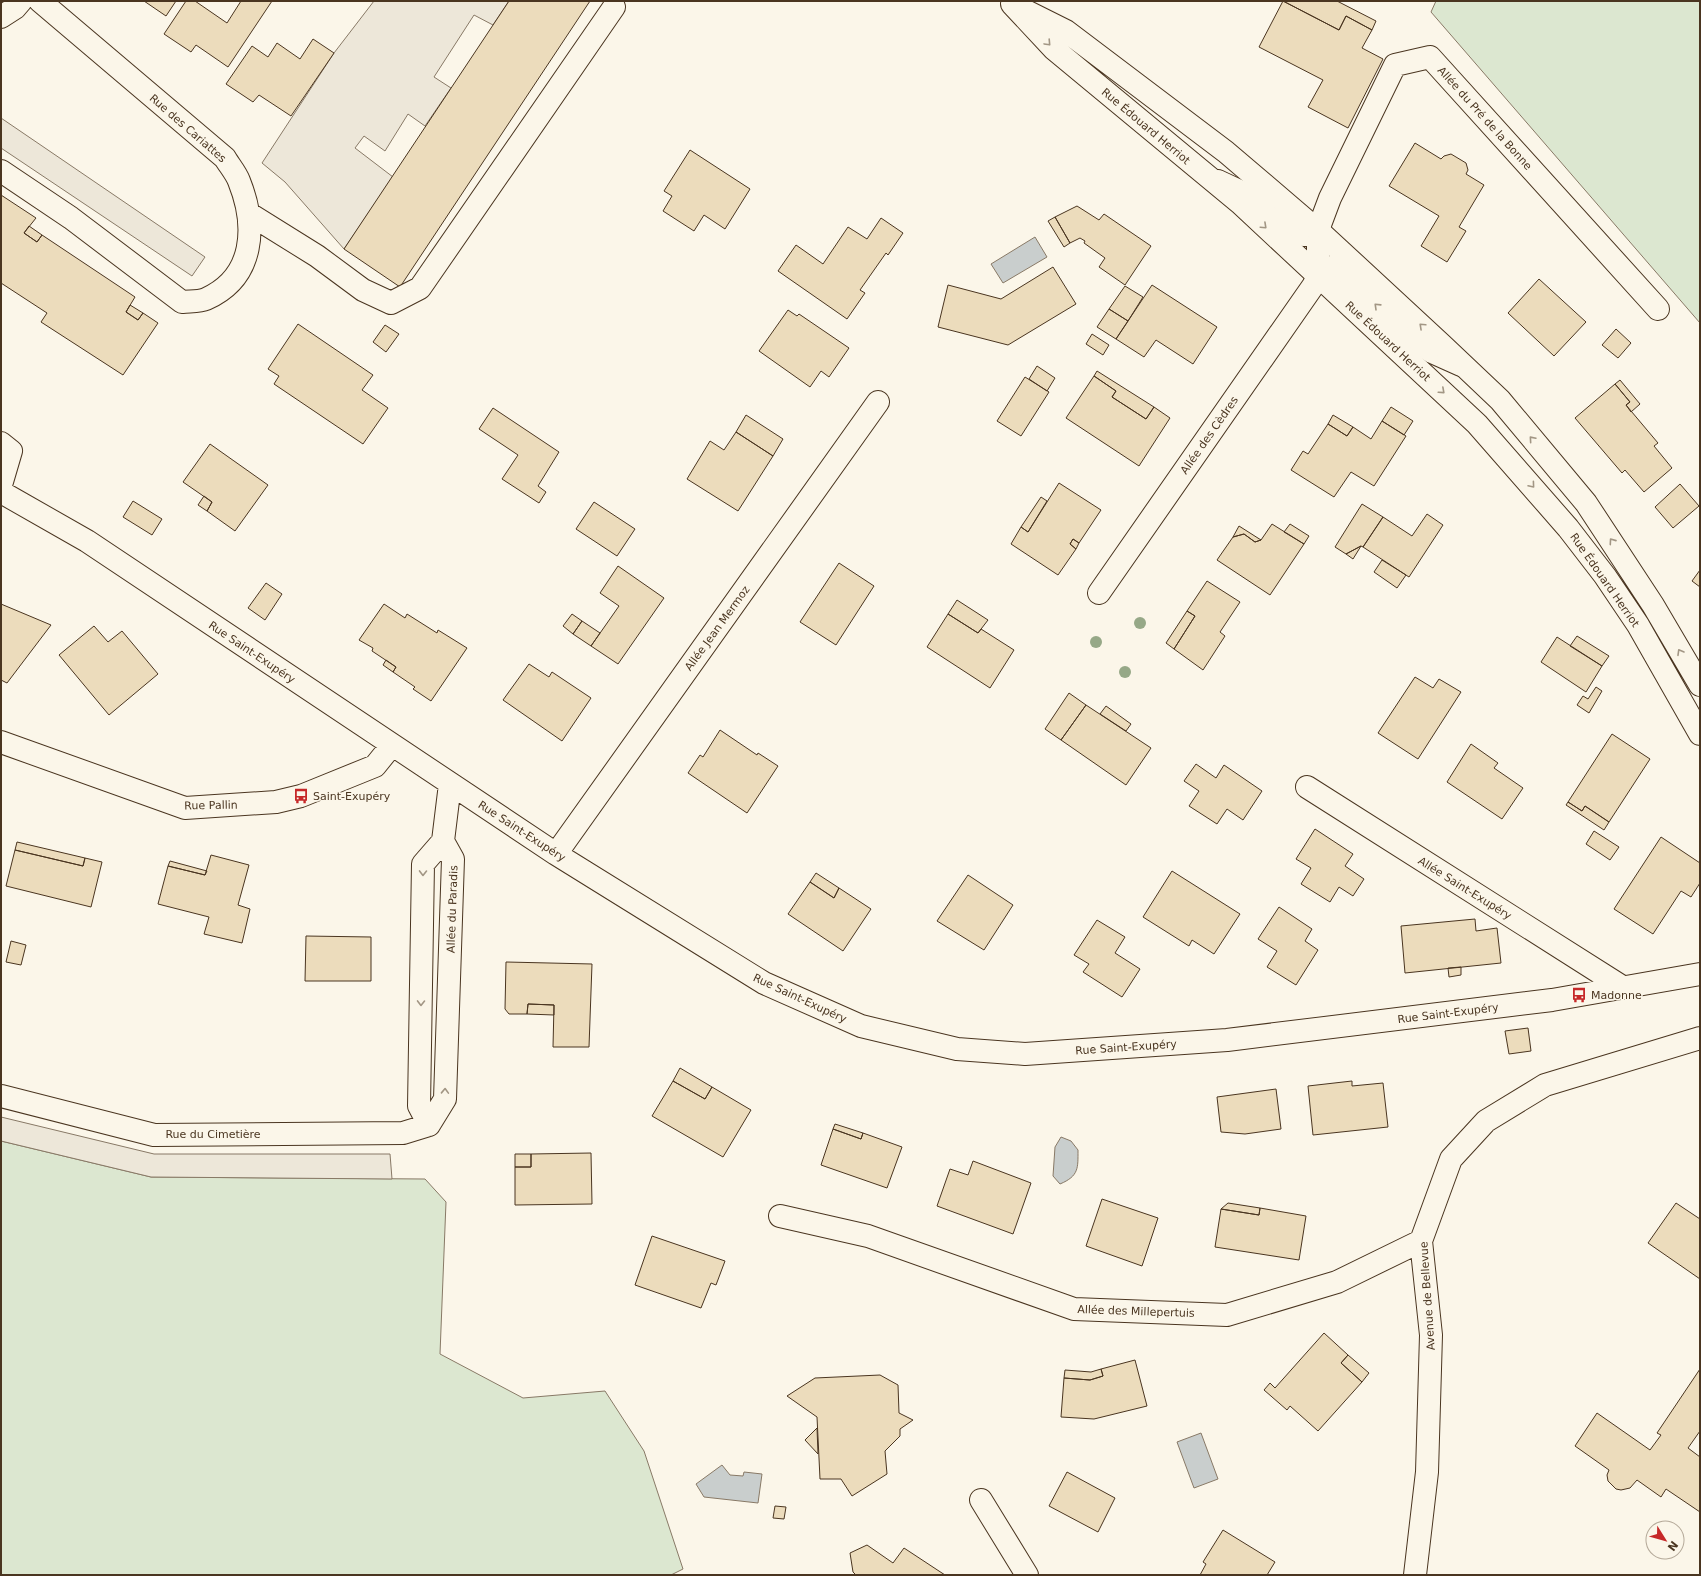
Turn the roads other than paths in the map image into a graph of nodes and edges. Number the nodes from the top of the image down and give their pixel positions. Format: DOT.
graph roads {
  1 [pos="21,1"];
  2 [pos="40,1"];
  3 [pos="1011,2"];
  4 [pos="614,7"];
  5 [pos="1,17"];
  6 [pos="1,171"];
  7 [pos="1211,179"];
  8 [pos="248,213"];
  9 [pos="1318,230"];
  10 [pos="1318,277"];
  11 [pos="1658,309"];
  12 [pos="1466,367"];
  13 [pos="878,402"];
  14 [pos="1,444"];
  15 [pos="1,485"];
  16 [pos="1,492"];
  17 [pos="1099,593"];
  18 [pos="1700,685"];
  19 [pos="1700,734"];
  20 [pos="1,742"];
  21 [pos="392,745"];
  22 [pos="450,784"];
  23 [pos="1307,787"];
  24 [pos="443,841"];
  25 [pos="556,854"];
  26 [pos="1694,978"];
  27 [pos="1624,988"];
  28 [pos="1700,1038"];
  29 [pos="1,1096"];
  30 [pos="429,1125"];
  31 [pos="780,1216"];
  32 [pos="1421,1241"];
  33 [pos="981,1500"];
  34 [pos="1027,1575"];
  35 [pos="1415,1575"];
  1 -- 5 [label="street"];
  2 -- 8 [label="street, Rue des Cariattes"];
  3 -- 7 [label="street, Rue Édouard Herriot, one-way"];
  3 -- 9 [label="street"];
  4 -- 8 [label="street"];
  6 -- 8 [label="street, Rue des Cariattes"];
  7 -- 9 [label="street"];
  7 -- 10 [label="street, Rue Édouard Herriot, one-way"];
  9 -- 10 [label="street"];
  9 -- 11 [label="street, Allée du Pré de la Bonne"];
  12 -- 9 [label="street, one-way"];
  12 -- 10 [label="street, Allée des Cèdres, one-way"];
  10 -- 17 [label="street, Allée des Cèdres"];
  10 -- 19 [label="street, Rue Édouard Herriot, one-way"];
  18 -- 12 [label="street, one-way"];
  13 -- 25 [label="street, Allée Jean Mermoz"];
  14 -- 15 [label="street"];
  16 -- 21 [label="street, Rue Saint-Exupéry"];
  20 -- 21 [label="street, Rue Pallin"];
  21 -- 22 [label="street, Rue Saint-Exupéry"];
  22 -- 24 [label="street"];
  22 -- 25 [label="street, Rue Saint-Exupéry"];
  23 -- 27 [label="street, Allée Saint-Exupéry"];
  30 -- 24 [label="street, Allée du Paradis, one-way"];
  24 -- 30 [label="street, one-way"];
  25 -- 27 [label="street, Rue Saint-Exupéry"];
  26 -- 27 [label="street, Rue Saint-Exupéry"];
  28 -- 32 [label="street, Avenue de Bellevue"];
  29 -- 30 [label="street, Rue du Cimetière"];
  31 -- 32 [label="street, Allée des Millepertuis"];
  32 -- 35 [label="street, Avenue de Bellevue"];
  33 -- 34 [label="street"];
}
